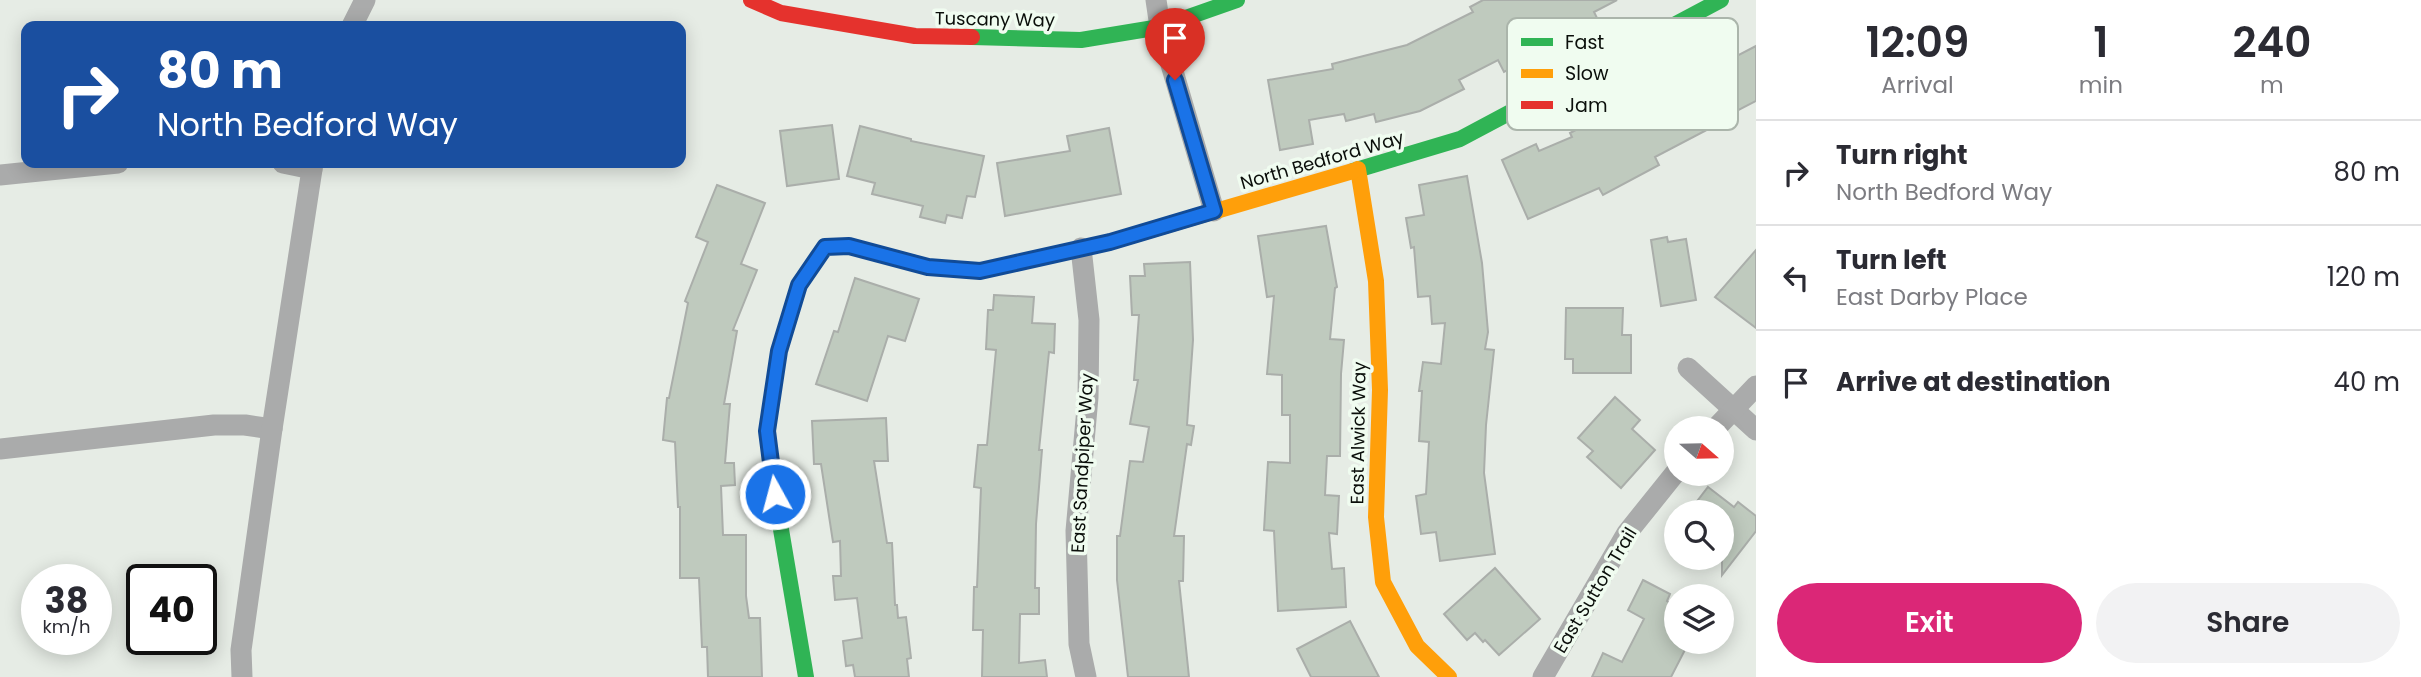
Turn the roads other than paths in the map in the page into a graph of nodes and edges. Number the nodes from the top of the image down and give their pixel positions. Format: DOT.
graph roads {
  1 [pos="365,0"];
  2 [pos="751,0"];
  3 [pos="1156,0"];
  4 [pos="1237,0"];
  5 [pos="1721,0"];
  6 [pos="1687,18"];
  7 [pos="354,21"];
  8 [pos="1160,27"];
  9 [pos="1507,114"];
  10 [pos="69,168"];
  11 [pos="312,168"];
  12 [pos="1358,169"];
  13 [pos="0,175"];
  14 [pos="1214,211"];
  15 [pos="1081,248"];
  16 [pos="1688,368"];
  17 [pos="1756,386"];
  18 [pos="1734,409"];
  19 [pos="1727,416"];
  20 [pos="272,429"];
  21 [pos="1756,430"];
  22 [pos="0,449"];
  23 [pos="1665,486"];
  24 [pos="242,677"];
  25 [pos="806,677"];
  26 [pos="1086,677"];
  27 [pos="1450,677"];
  28 [pos="1543,677"];
  1 -- 7 [label="street"];
  2 -- 8 [label="street, Tuscany Way"];
  3 -- 8 [label="street"];
  4 -- 8 [label="street, Tuscany Way"];
  5 -- 6 [label="street, North Bedford Way"];
  8 -- 14 [label="street"];
  9 -- 12 [label="street, North Bedford Way"];
  10 -- 13 [label="street"];
  11 -- 20 [label="street"];
  12 -- 14 [label="street, North Bedford Way"];
  12 -- 27 [label="street, East Alwick Way"];
  14 -- 15 [label="street, North Bedford Way"];
  15 -- 25 [label="street, North Bedford Way"];
  15 -- 26 [label="street, East Sandpiper Way"];
  16 -- 18 [label="street"];
  17 -- 18 [label="street"];
  18 -- 19 [label="street"];
  18 -- 21 [label="street"];
  20 -- 22 [label="street"];
  20 -- 24 [label="street"];
  23 -- 28 [label="street, East Sutton Trail"];
}
